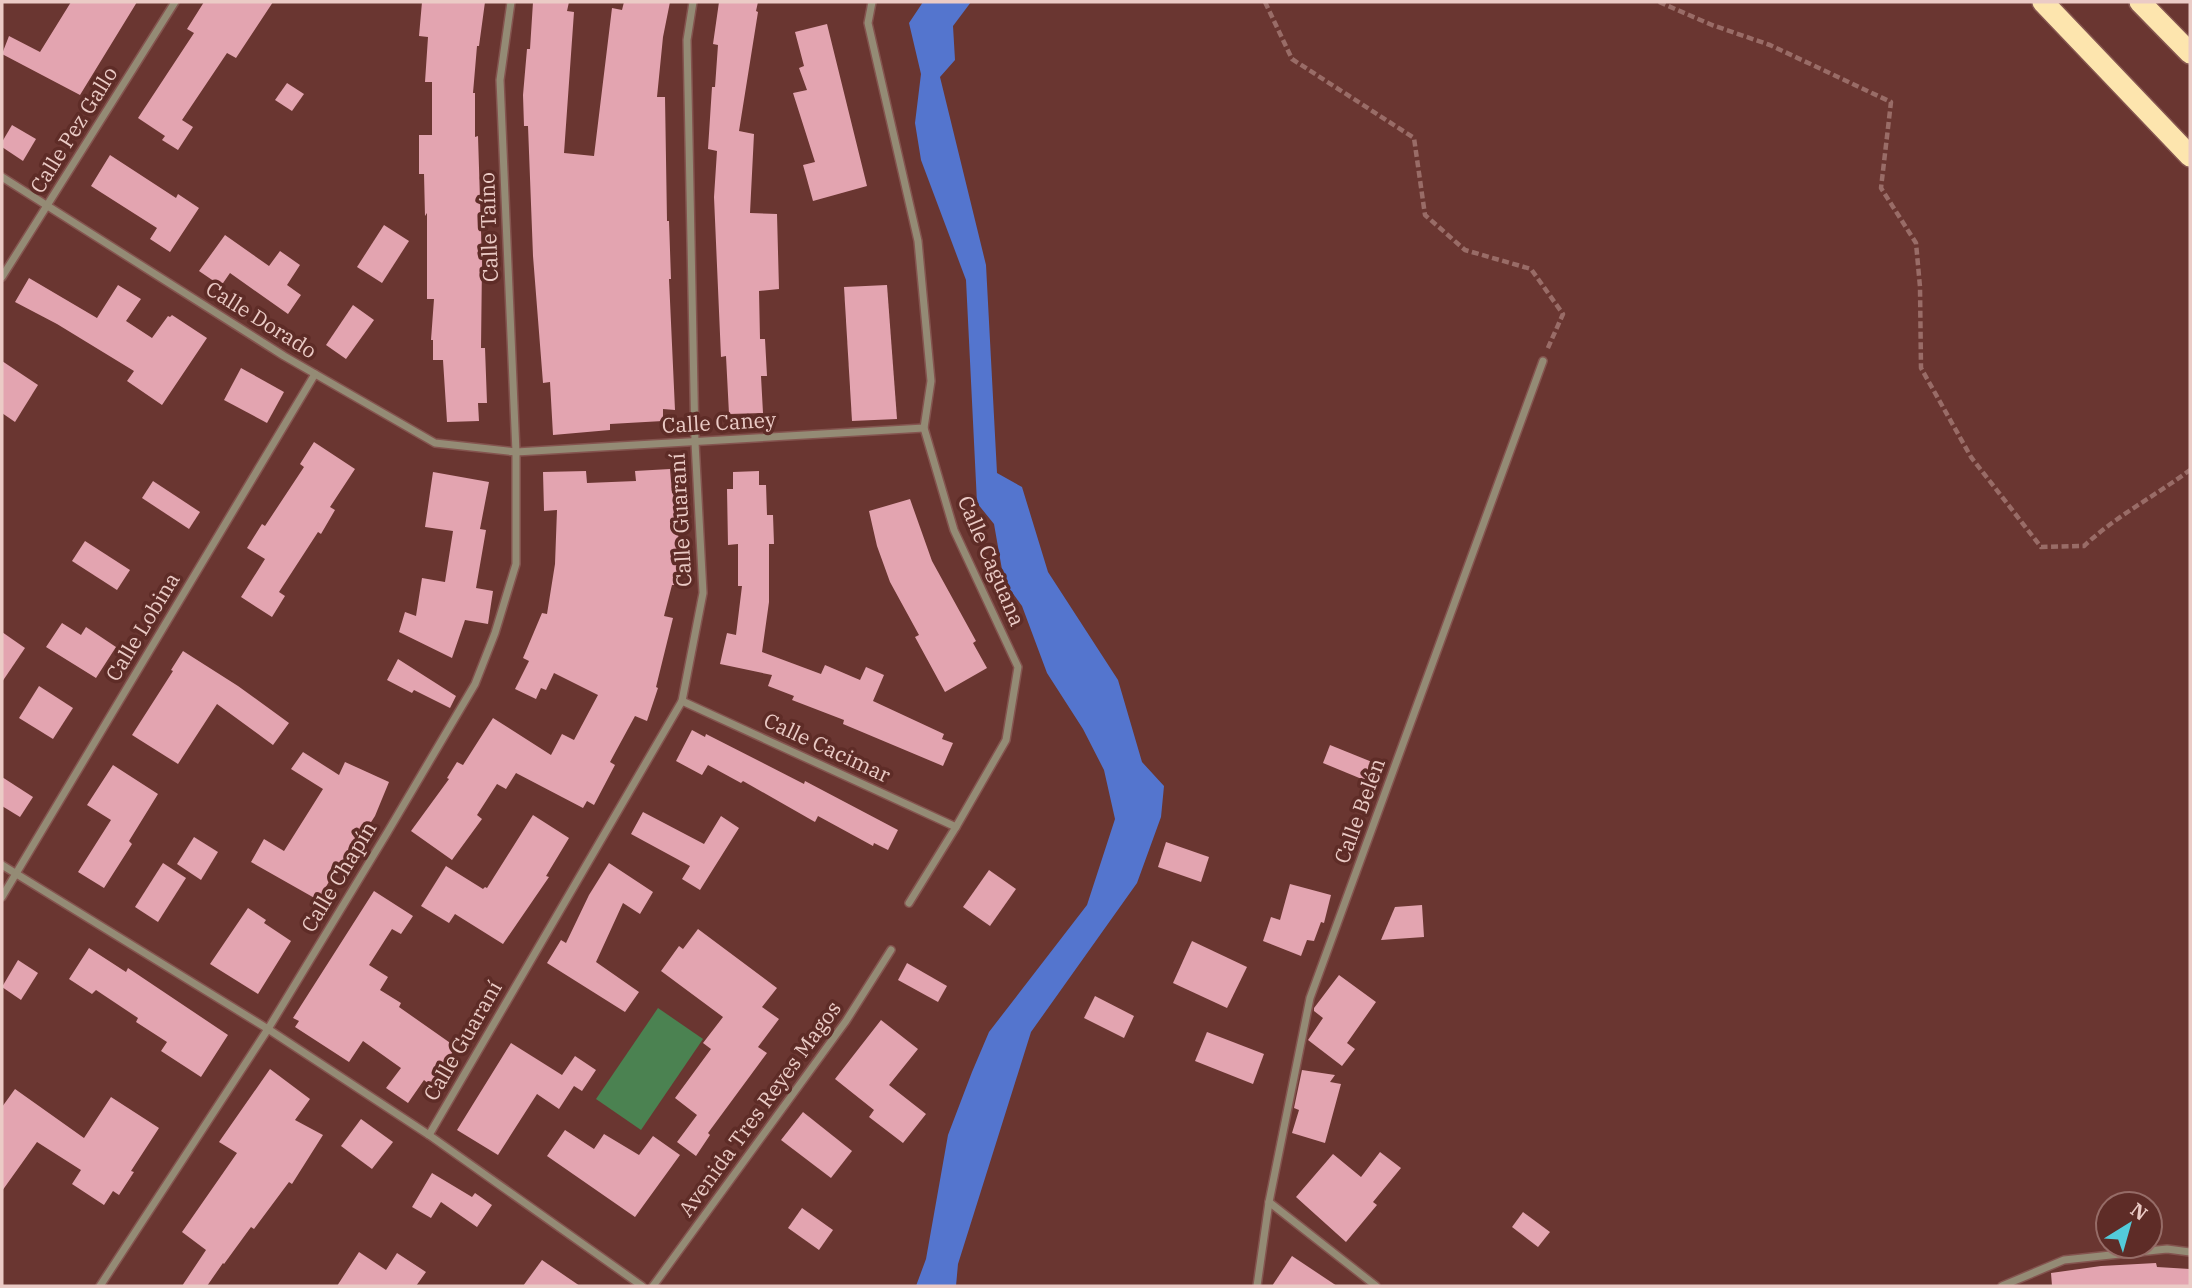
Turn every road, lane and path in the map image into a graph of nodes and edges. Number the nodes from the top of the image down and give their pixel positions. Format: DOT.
graph roads {
  1 [pos="175,2"];
  2 [pos="511,2"];
  3 [pos="693,2"];
  4 [pos="872,2"];
  5 [pos="1265,2"];
  6 [pos="1659,2"];
  7 [pos="2043,2"];
  8 [pos="2140,2"];
  9 [pos="2190,53"];
  10 [pos="2190,156"];
  11 [pos="2,177"];
  12 [pos="48,205"];
  13 [pos="2,277"];
  14 [pos="1543,361"];
  15 [pos="315,374"];
  16 [pos="924,428"];
  17 [pos="695,442"];
  18 [pos="516,452"];
  19 [pos="2190,470"];
  20 [pos="682,701"];
  21 [pos="957,827"];
  22 [pos="2,865"];
  23 [pos="16,874"];
  24 [pos="2,897"];
  25 [pos="909,903"];
  26 [pos="891,950"];
  27 [pos="268,1029"];
  28 [pos="429,1135"];
  29 [pos="1269,1202"];
  30 [pos="2190,1252"];
  31 [pos="100,1286"];
  32 [pos="642,1286"];
  33 [pos="653,1286"];
  34 [pos="1257,1286"];
  35 [pos="1376,1286"];
  36 [pos="2002,1286"];
  1 -- 12 [label="street, Calle Pez Gallo"];
  2 -- 18 [label="street, Calle Taíno"];
  3 -- 17 [label="street, Calle Guaraní"];
  4 -- 16 [label="street, Calle Caguana"];
  5 -- 14 [label="path"];
  6 -- 19 [label="path"];
  7 -- 10 [label="highway"];
  8 -- 9 [label="highway"];
  11 -- 12 [label="street, Calle Dorado"];
  12 -- 13 [label="street, Calle Pez Gallo"];
  12 -- 15 [label="street, Calle Dorado"];
  14 -- 29 [label="street, Calle Belén"];
  15 -- 18 [label="street, Calle Dorado"];
  15 -- 23 [label="street, Calle Lobina"];
  16 -- 17 [label="street, Calle Caney"];
  16 -- 21 [label="street, Calle Caguana"];
  17 -- 18 [label="street, Calle Caney"];
  17 -- 20 [label="street, Calle Guaraní"];
  18 -- 27 [label="street, Calle Chapín"];
  20 -- 21 [label="street, Calle Cacimar"];
  20 -- 28 [label="street, Calle Guaraní"];
  21 -- 25 [label="street, Calle Caguana"];
  22 -- 23 [label="street"];
  23 -- 24 [label="street, Calle Lobina"];
  23 -- 27 [label="street"];
  26 -- 33 [label="street, Avenida Tres Reyes Magos"];
  27 -- 28 [label="street"];
  27 -- 31 [label="street, Calle Chapín"];
  28 -- 32 [label="street"];
  29 -- 34 [label="street, Calle Belén"];
  29 -- 35 [label="street"];
  30 -- 36 [label="street"];
}
